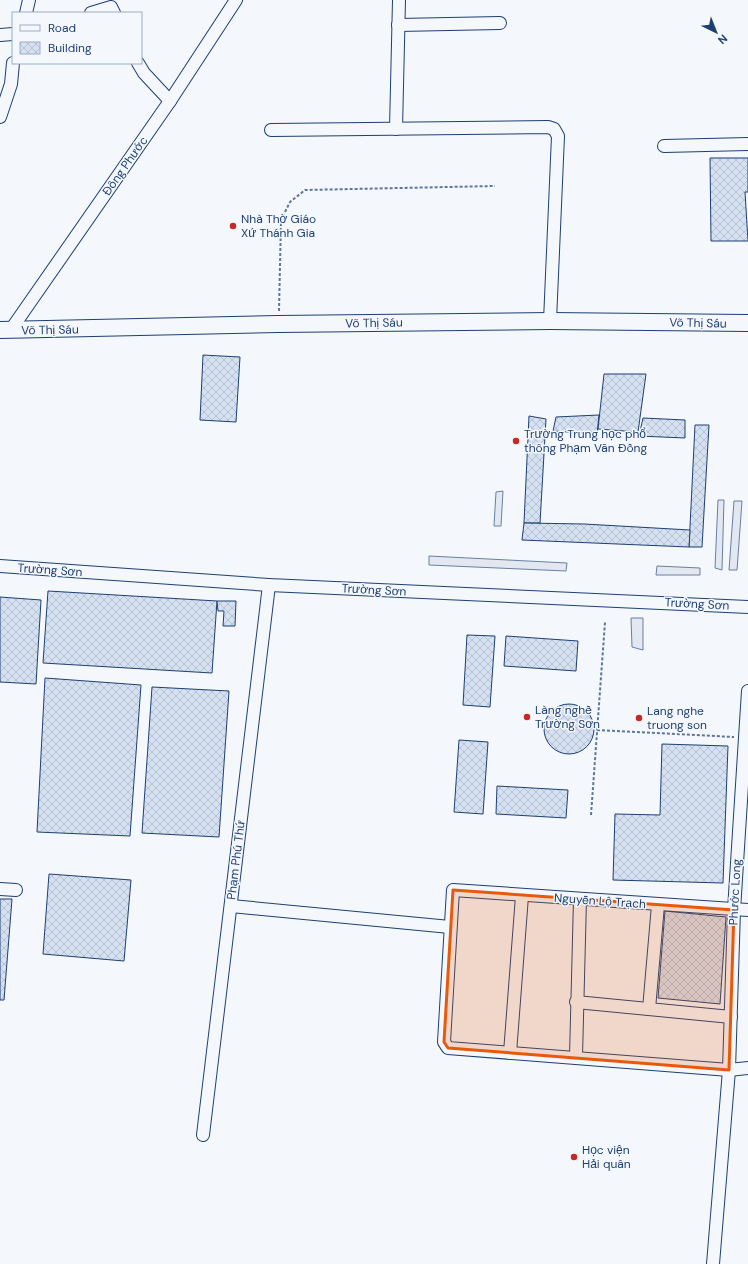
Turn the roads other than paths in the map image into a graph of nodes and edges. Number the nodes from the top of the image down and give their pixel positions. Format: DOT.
graph roads {
  1 [pos="29,0"];
  2 [pos="236,0"];
  3 [pos="399,0"];
  4 [pos="112,10"];
  5 [pos="26,12"];
  6 [pos="98,12"];
  7 [pos="500,23"];
  8 [pos="398,25"];
  9 [pos="12,34"];
  10 [pos="0,35"];
  11 [pos="14,64"];
  12 [pos="139,64"];
  13 [pos="6,82"];
  14 [pos="170,101"];
  15 [pos="0,117"];
  16 [pos="396,129"];
  17 [pos="271,130"];
  18 [pos="748,144"];
  19 [pos="664,146"];
  20 [pos="550,321"];
  21 [pos="748,323"];
  22 [pos="5,330"];
  23 [pos="0,566"];
  24 [pos="269,585"];
  25 [pos="748,607"];
  26 [pos="748,691"];
  27 [pos="0,889"];
  28 [pos="16,890"];
  29 [pos="522,896"];
  30 [pos="580,899"];
  31 [pos="658,905"];
  32 [pos="231,906"];
  33 [pos="734,910"];
  34 [pos="748,910"];
  35 [pos="450,927"];
  36 [pos="576,1002"];
  37 [pos="649,1009"];
  38 [pos="731,1017"];
  39 [pos="510,1053"];
  40 [pos="576,1057"];
  41 [pos="748,1068"];
  42 [pos="729,1070"];
  43 [pos="203,1135"];
  44 [pos="713,1264"];
  1 -- 5 [label="street"];
  2 -- 14 [label="street, Đông Phước"];
  3 -- 8 [label="street"];
  4 -- 6 [label="street"];
  7 -- 8 [label="street"];
  8 -- 16 [label="street"];
  9 -- 10 [label="street"];
  11 -- 13 [label="street"];
  12 -- 14 [label="street"];
  13 -- 15 [label="street"];
  14 -- 22 [label="street, Đông Phước"];
  16 -- 17 [label="street"];
  16 -- 20 [label="street"];
  18 -- 19 [label="street"];
  20 -- 21 [label="main road, Võ Thị Sáu"];
  20 -- 22 [label="main road, Võ Thị Sáu"];
  23 -- 24 [label="street, Trường Sơn"];
  24 -- 25 [label="street, Trường Sơn"];
  24 -- 32 [label="street, Phạm Phú Thứ"];
  26 -- 33 [label="street, Phước Long"];
  27 -- 28 [label="street"];
  29 -- 30 [label="street, Nguyễn Lộ Trạch"];
  29 -- 35 [label="street, Nguyễn Lộ Trạch"];
  29 -- 39 [label="street"];
  30 -- 31 [label="street, Nguyễn Lộ Trạch"];
  30 -- 36 [label="street"];
  31 -- 33 [label="street, Nguyễn Lộ Trạch"];
  31 -- 37 [label="street"];
  32 -- 35 [label="street"];
  32 -- 43 [label="street, Phạm Phú Thứ"];
  33 -- 34 [label="street, Nguyễn Lộ Trạch"];
  33 -- 38 [label="street, Phước Long"];
  35 -- 39 [label="street"];
  36 -- 37 [label="street"];
  36 -- 40 [label="street"];
  37 -- 38 [label="street"];
  38 -- 42 [label="street, Phước Long"];
  39 -- 40 [label="street"];
  40 -- 42 [label="street"];
  41 -- 42 [label="street"];
  42 -- 44 [label="street, Phước Long"];
}
